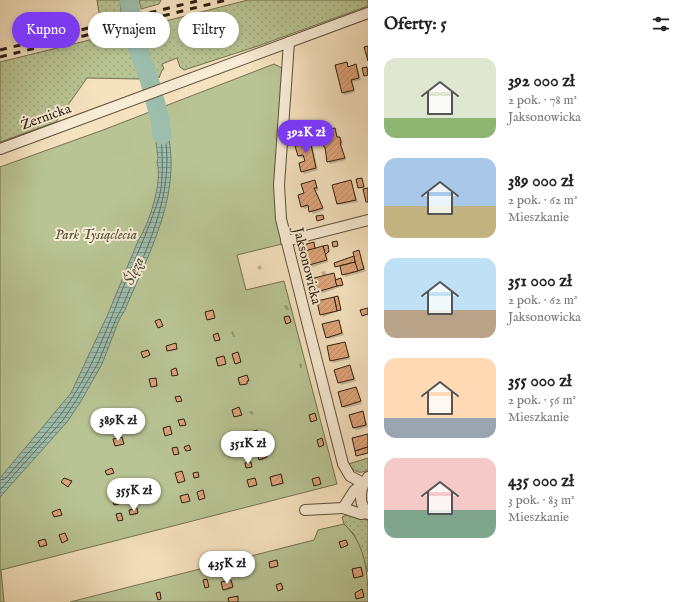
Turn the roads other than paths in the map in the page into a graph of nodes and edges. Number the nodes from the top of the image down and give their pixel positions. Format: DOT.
graph roads {
  1 [pos="368,13"];
  2 [pos="289,42"];
  3 [pos="0,148"];
  4 [pos="368,220"];
  5 [pos="286,241"];
  6 [pos="366,480"];
  7 [pos="343,508"];
  8 [pos="305,510"];
  9 [pos="367,514"];
  1 -- 2 [label="street"];
  2 -- 3 [label="street, Żernicka"];
  2 -- 5 [label="street, Jaksonowicka"];
  4 -- 5 [label="street"];
  5 -- 6 [label="street, Jaksonowicka"];
  6 -- 7 [label="street"];
  6 -- 9 [label="street"];
  7 -- 8 [label="street"];
  7 -- 9 [label="street"];
}
